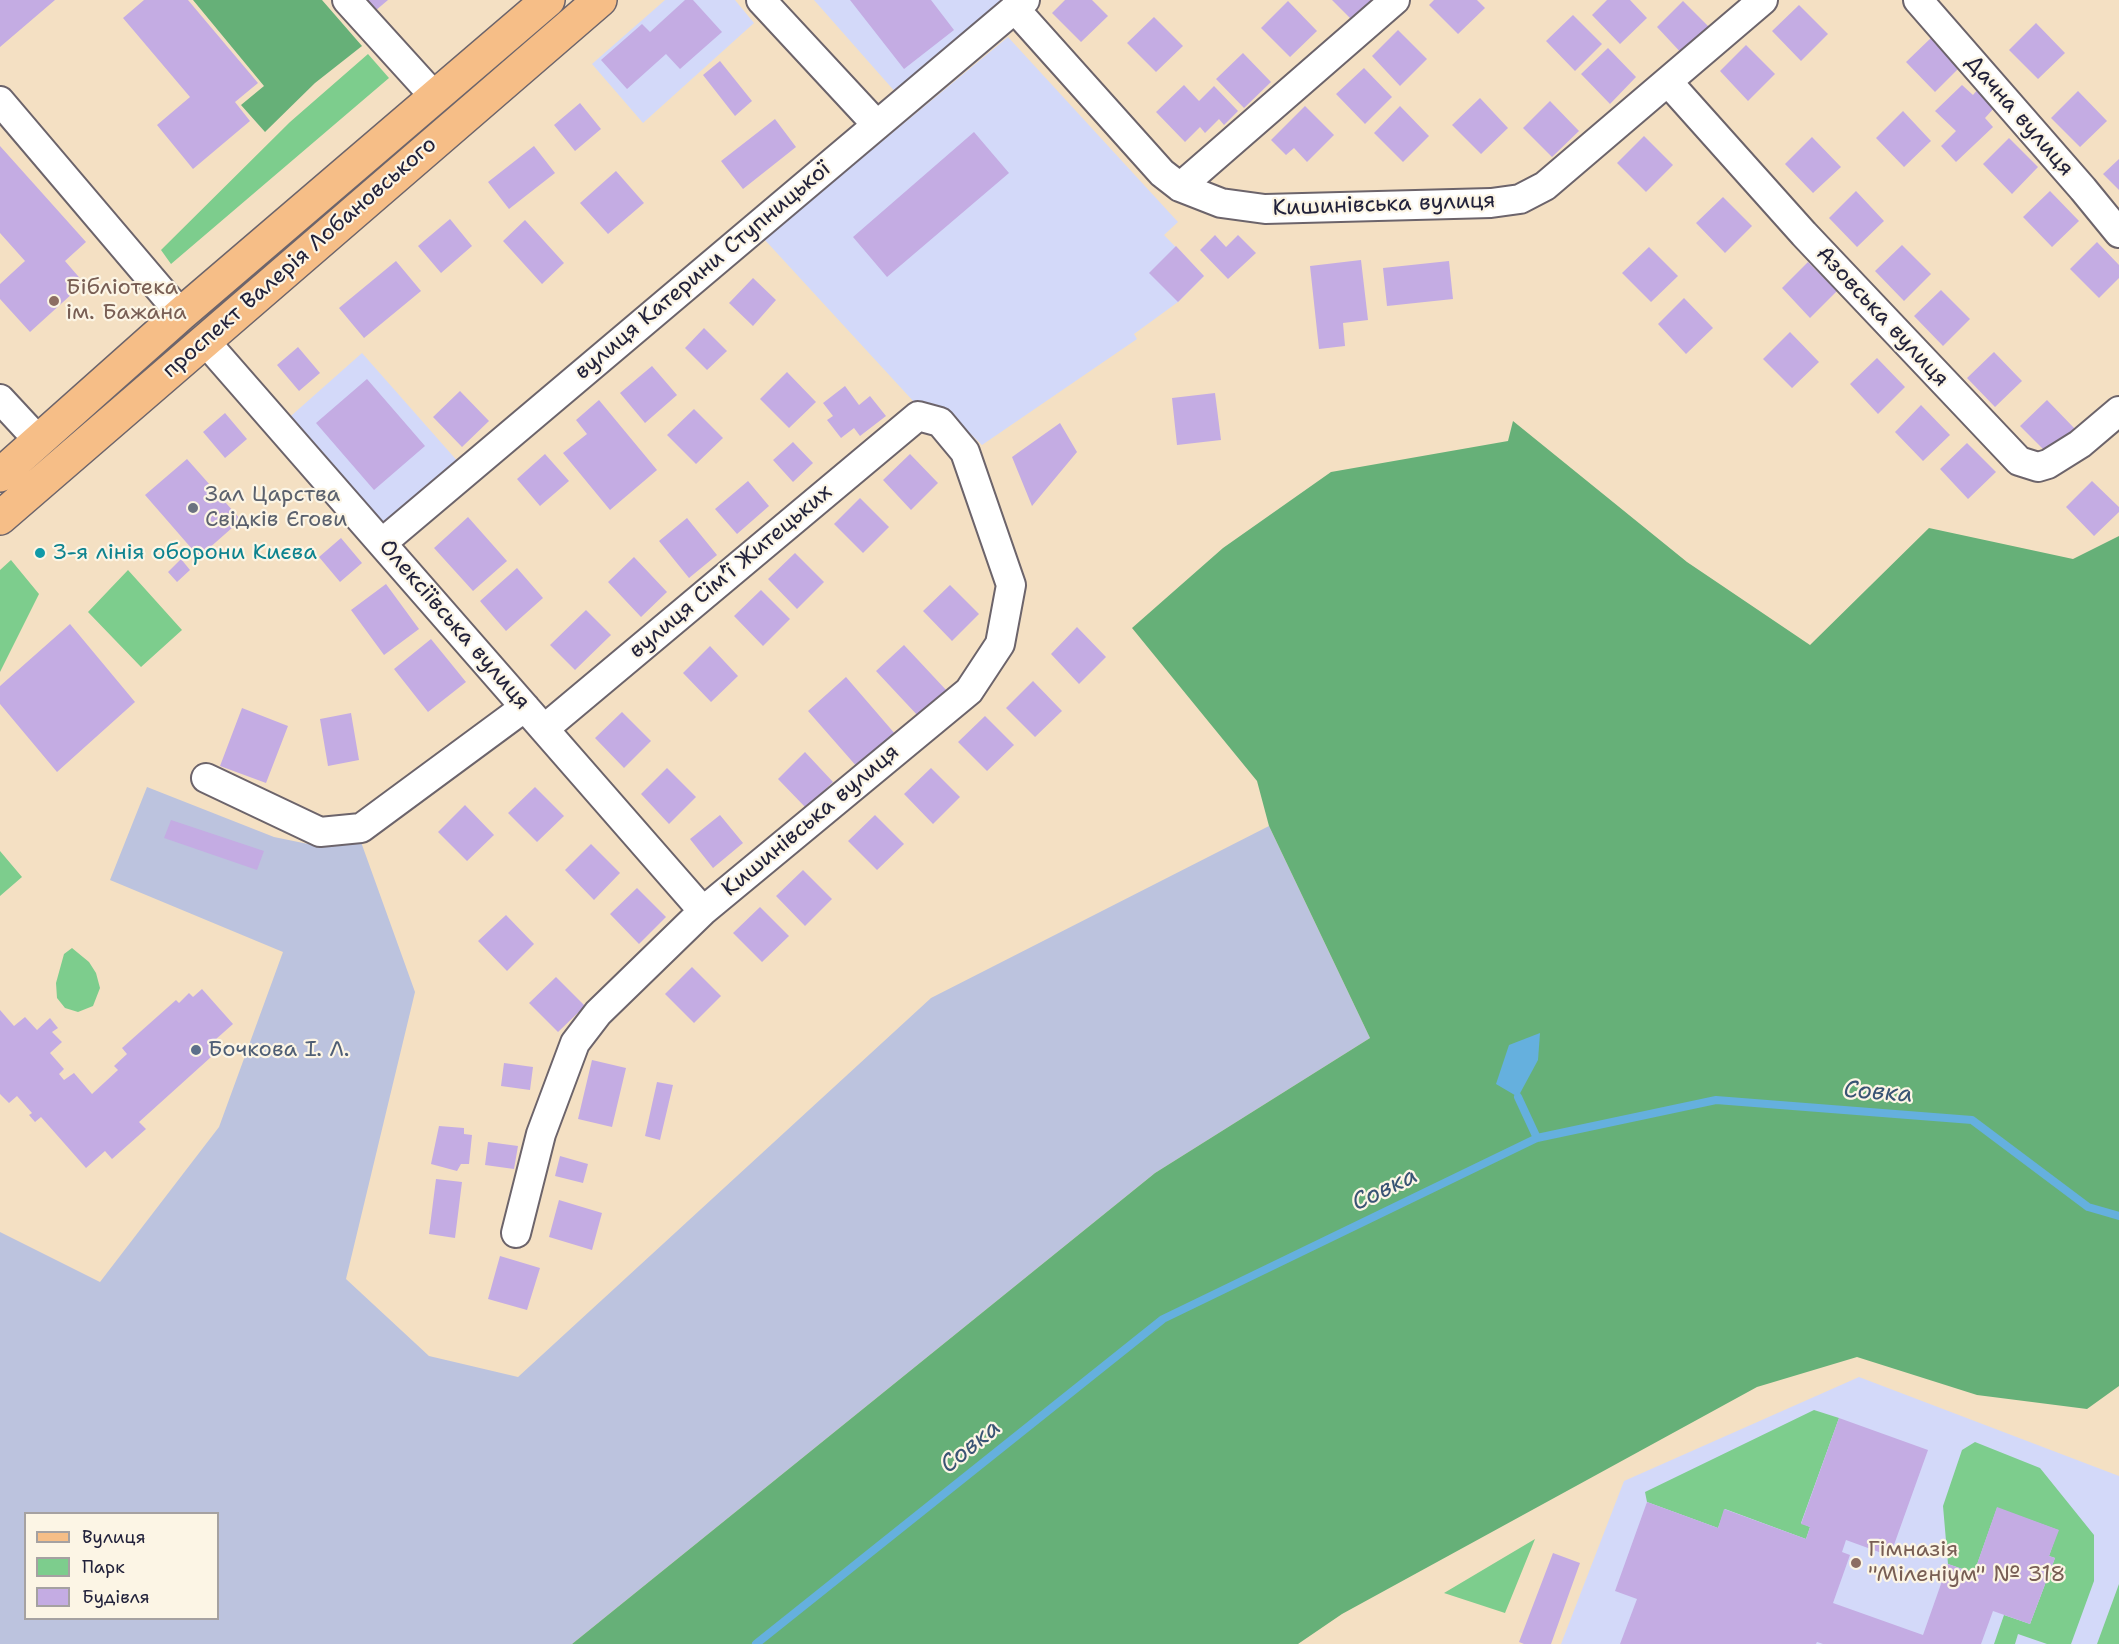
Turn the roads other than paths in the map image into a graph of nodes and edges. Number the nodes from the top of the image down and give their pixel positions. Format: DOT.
graph roads {
  1 [pos="348,0"];
  2 [pos="548,0"];
  3 [pos="600,0"];
  4 [pos="761,0"];
  5 [pos="1395,0"];
  6 [pos="1763,0"];
  7 [pos="1918,0"];
  8 [pos="1020,4"];
  9 [pos="1668,82"];
  10 [pos="435,97"];
  11 [pos="0,101"];
  12 [pos="877,125"];
  13 [pos="1180,187"];
  14 [pos="2119,233"];
  15 [pos="182,314"];
  16 [pos="204,340"];
  17 [pos="0,399"];
  18 [pos="2119,411"];
  19 [pos="918,416"];
  20 [pos="39,441"];
  21 [pos="0,475"];
  22 [pos="0,518"];
  23 [pos="382,543"];
  24 [pos="525,707"];
  25 [pos="544,729"];
  26 [pos="206,778"];
  27 [pos="703,911"];
  28 [pos="516,1233"];
  1 -- 10 [label="street"];
  2 -- 10 [label="main road, проспект Валерія Лобановського"];
  3 -- 16 [label="main road, проспект Валерія Лобановського"];
  4 -- 12 [label="street"];
  5 -- 13 [label="street"];
  6 -- 9 [label="street, Кишинівська вулиця"];
  7 -- 14 [label="street, Дачна вулиця"];
  8 -- 12 [label="street, вулиця Катерини Ступницької"];
  8 -- 13 [label="street, Кишинівська вулиця"];
  9 -- 13 [label="street, Кишинівська вулиця"];
  9 -- 18 [label="street, Азовська вулиця"];
  10 -- 15 [label="main road, проспект Валерія Лобановського"];
  11 -- 15 [label="street"];
  12 -- 23 [label="street, вулиця Катерини Ступницької"];
  15 -- 20 [label="main road, проспект Валерія Лобановського"];
  16 -- 22 [label="main road, проспект Валерія Лобановського"];
  16 -- 23 [label="street, Олексіївська вулиця"];
  17 -- 20 [label="street"];
  19 -- 25 [label="street, вулиця Сімʼї Житецьких"];
  19 -- 27 [label="street, Кишинівська вулиця"];
  20 -- 21 [label="main road, проспект Валерія Лобановського"];
  23 -- 24 [label="street, Олексіївська вулиця"];
  24 -- 25 [label="street, Олексіївська вулиця"];
  24 -- 26 [label="street"];
  25 -- 27 [label="street, Олексіївська вулиця"];
  27 -- 28 [label="street, Кишинівська вулиця"];
}
